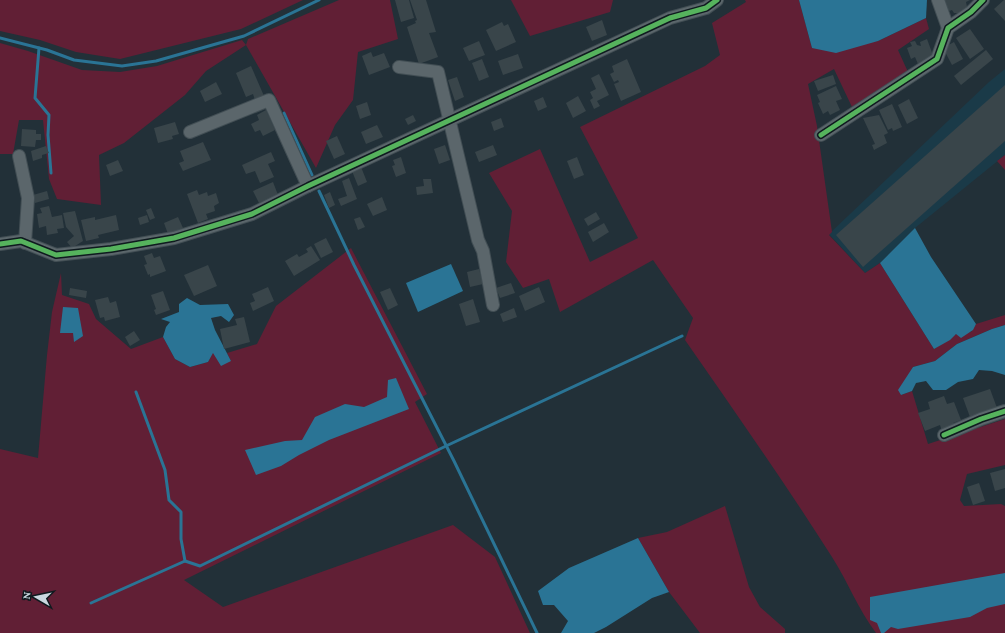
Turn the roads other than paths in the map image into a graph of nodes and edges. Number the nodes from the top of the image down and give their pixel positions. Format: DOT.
graph roads {
  1 [pos="717,0"];
  2 [pos="938,0"];
  3 [pos="983,0"];
  4 [pos="948,28"];
  5 [pos="399,67"];
  6 [pos="450,120"];
  7 [pos="190,132"];
  8 [pos="821,135"];
  9 [pos="19,156"];
  10 [pos="308,186"];
  11 [pos="25,243"];
  12 [pos="0,244"];
  13 [pos="493,306"];
  14 [pos="1005,411"];
  15 [pos="944,435"];
  1 -- 6 [label="street"];
  2 -- 4 [label="street"];
  3 -- 4 [label="street"];
  4 -- 8 [label="street"];
  5 -- 6 [label="street"];
  6 -- 10 [label="street"];
  6 -- 13 [label="street"];
  7 -- 10 [label="street"];
  9 -- 11 [label="street"];
  10 -- 11 [label="street"];
  11 -- 12 [label="street"];
  14 -- 15 [label="street"];
}
